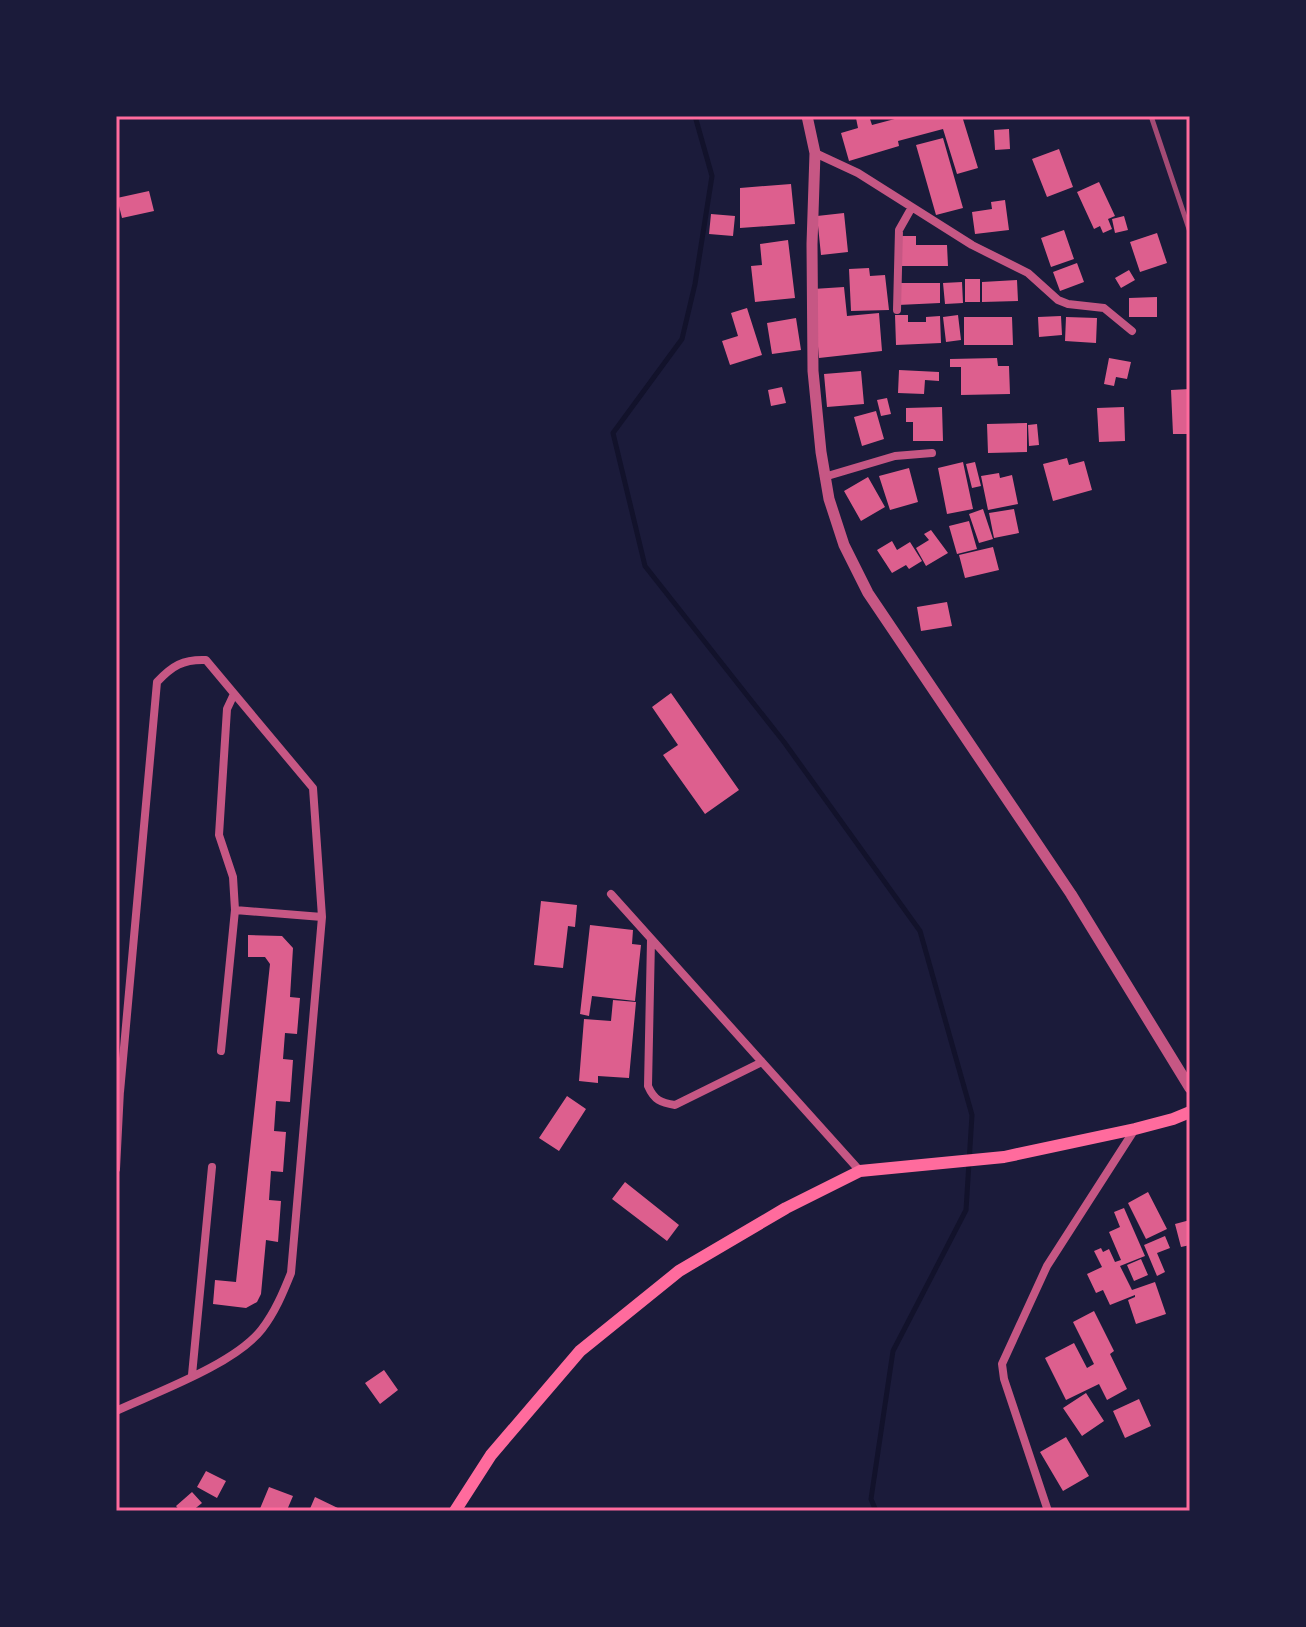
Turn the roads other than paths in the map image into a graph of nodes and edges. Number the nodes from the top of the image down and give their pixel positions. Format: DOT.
graph roads {
  1 [pos="807,116"];
  2 [pos="815,153"];
  3 [pos="912,207"];
  4 [pos="897,310"];
  5 [pos="1132,331"];
  6 [pos="932,453"];
  7 [pos="824,477"];
  8 [pos="234,694"];
  9 [pos="611,894"];
  10 [pos="235,910"];
  11 [pos="322,917"];
  12 [pos="651,939"];
  13 [pos="221,1051"];
  14 [pos="762,1062"];
  15 [pos="116,1063"];
  16 [pos="1190,1088"];
  17 [pos="120,1092"];
  18 [pos="1190,1112"];
  19 [pos="1135,1129"];
  20 [pos="212,1167"];
  21 [pos="116,1169"];
  22 [pos="860,1171"];
  23 [pos="192,1375"];
  24 [pos="116,1411"];
  25 [pos="455,1511"];
  26 [pos="1048,1511"];
  1 -- 2 [label="street"];
  2 -- 3 [label="street"];
  2 -- 7 [label="street"];
  3 -- 4 [label="street"];
  3 -- 5 [label="street"];
  6 -- 7 [label="street"];
  7 -- 16 [label="street"];
  8 -- 10 [label="street"];
  8 -- 11 [label="street"];
  8 -- 17 [label="street"];
  9 -- 12 [label="street"];
  10 -- 11 [label="street"];
  10 -- 13 [label="street"];
  11 -- 23 [label="street"];
  12 -- 14 [label="street"];
  12 -- 14 [label="street"];
  14 -- 22 [label="street"];
  15 -- 17 [label="street"];
  17 -- 21 [label="street"];
  18 -- 19 [label="main road"];
  19 -- 22 [label="main road"];
  19 -- 26 [label="street"];
  20 -- 23 [label="street"];
  22 -- 25 [label="main road"];
  23 -- 24 [label="street"];
}
